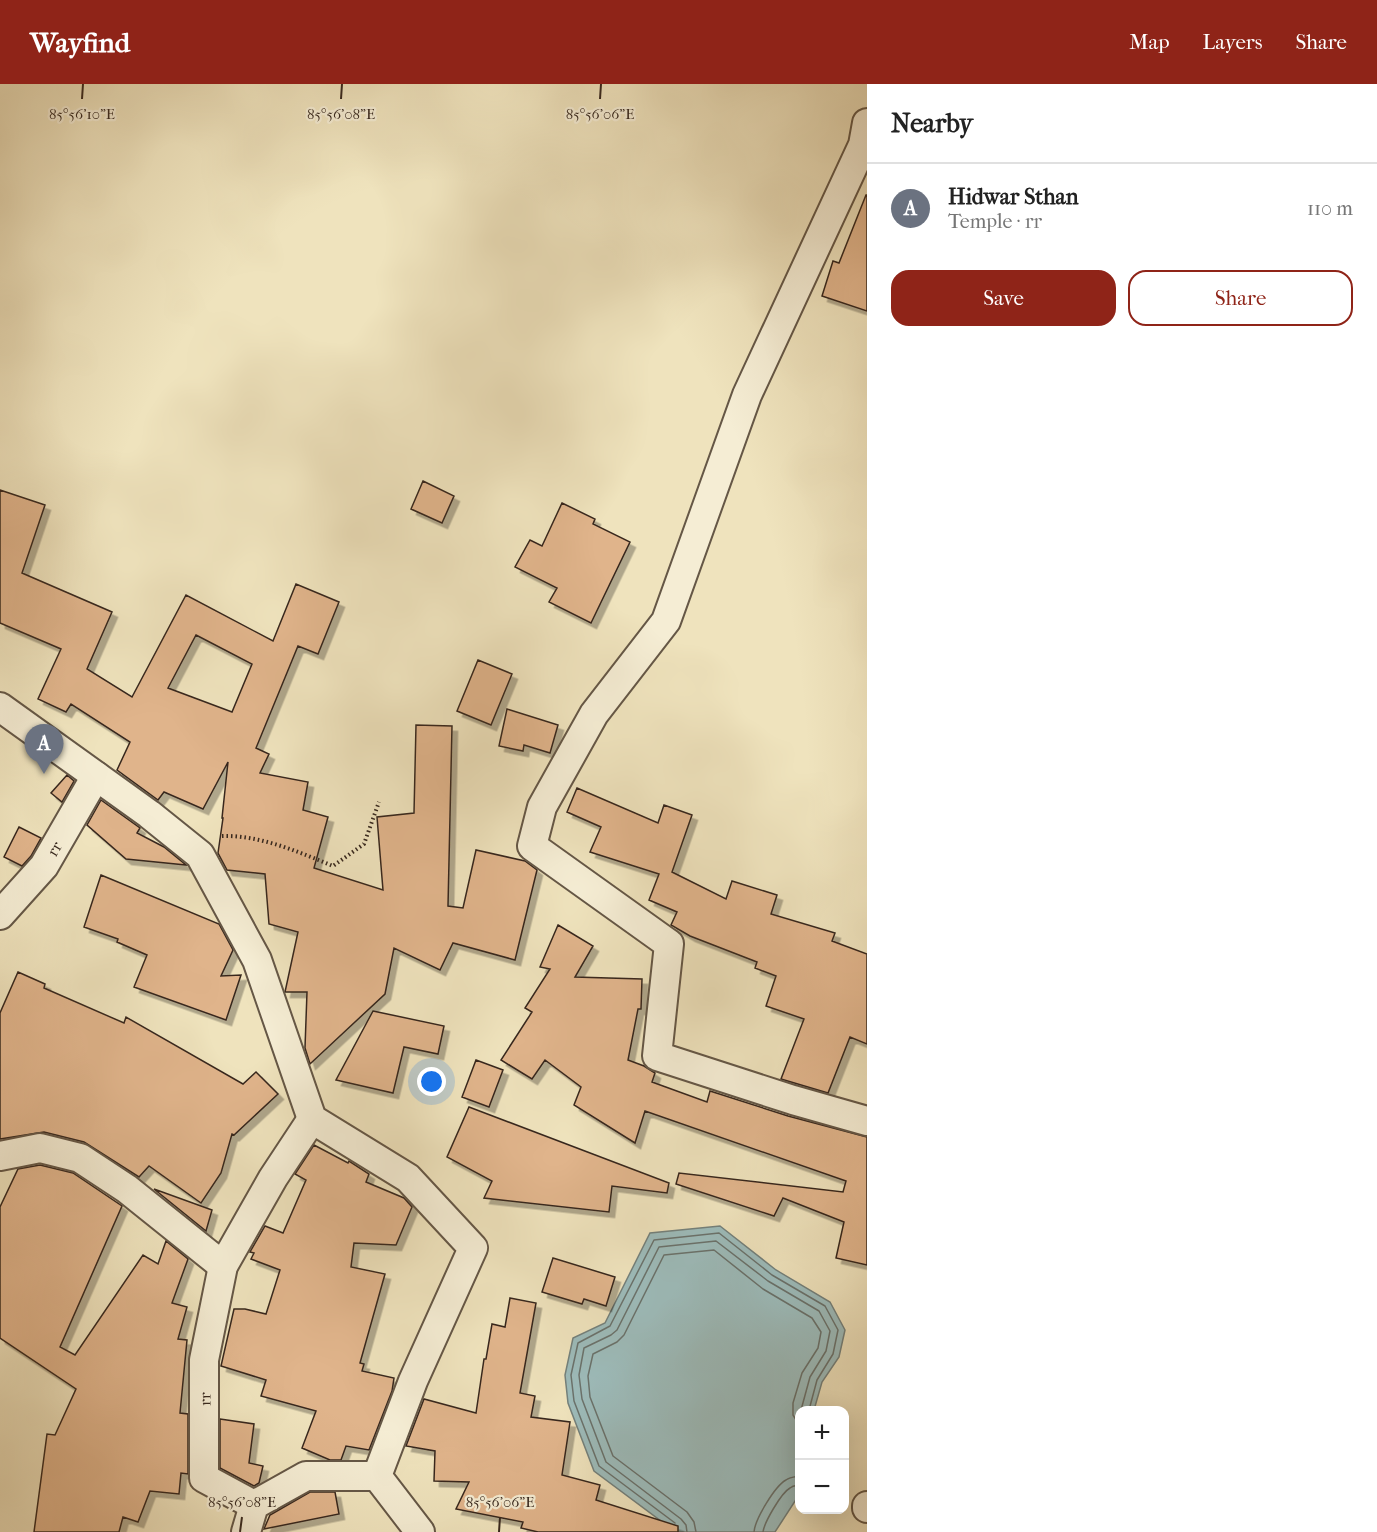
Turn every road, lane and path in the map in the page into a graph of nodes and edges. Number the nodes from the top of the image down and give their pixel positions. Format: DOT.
graph roads {
  1 [pos="867,123"];
  2 [pos="0,707"];
  3 [pos="96,776"];
  4 [pos="379,802"];
  5 [pos="200,855"];
  6 [pos="0,915"];
  7 [pos="312,1119"];
  8 [pos="867,1122"];
  9 [pos="0,1156"];
  10 [pos="223,1266"];
  11 [pos="377,1476"];
  12 [pos="254,1505"];
  13 [pos="246,1532"];
  14 [pos="420,1532"];
  1 -- 8 [label="street"];
  2 -- 3 [label="street"];
  3 -- 5 [label="street"];
  3 -- 6 [label="street, rr"];
  4 -- 5 [label="path"];
  5 -- 7 [label="street"];
  7 -- 10 [label="street, rr"];
  7 -- 11 [label="street"];
  9 -- 10 [label="street"];
  10 -- 12 [label="street, rr"];
  11 -- 12 [label="street"];
  11 -- 14 [label="street"];
  12 -- 13 [label="street"];
}
